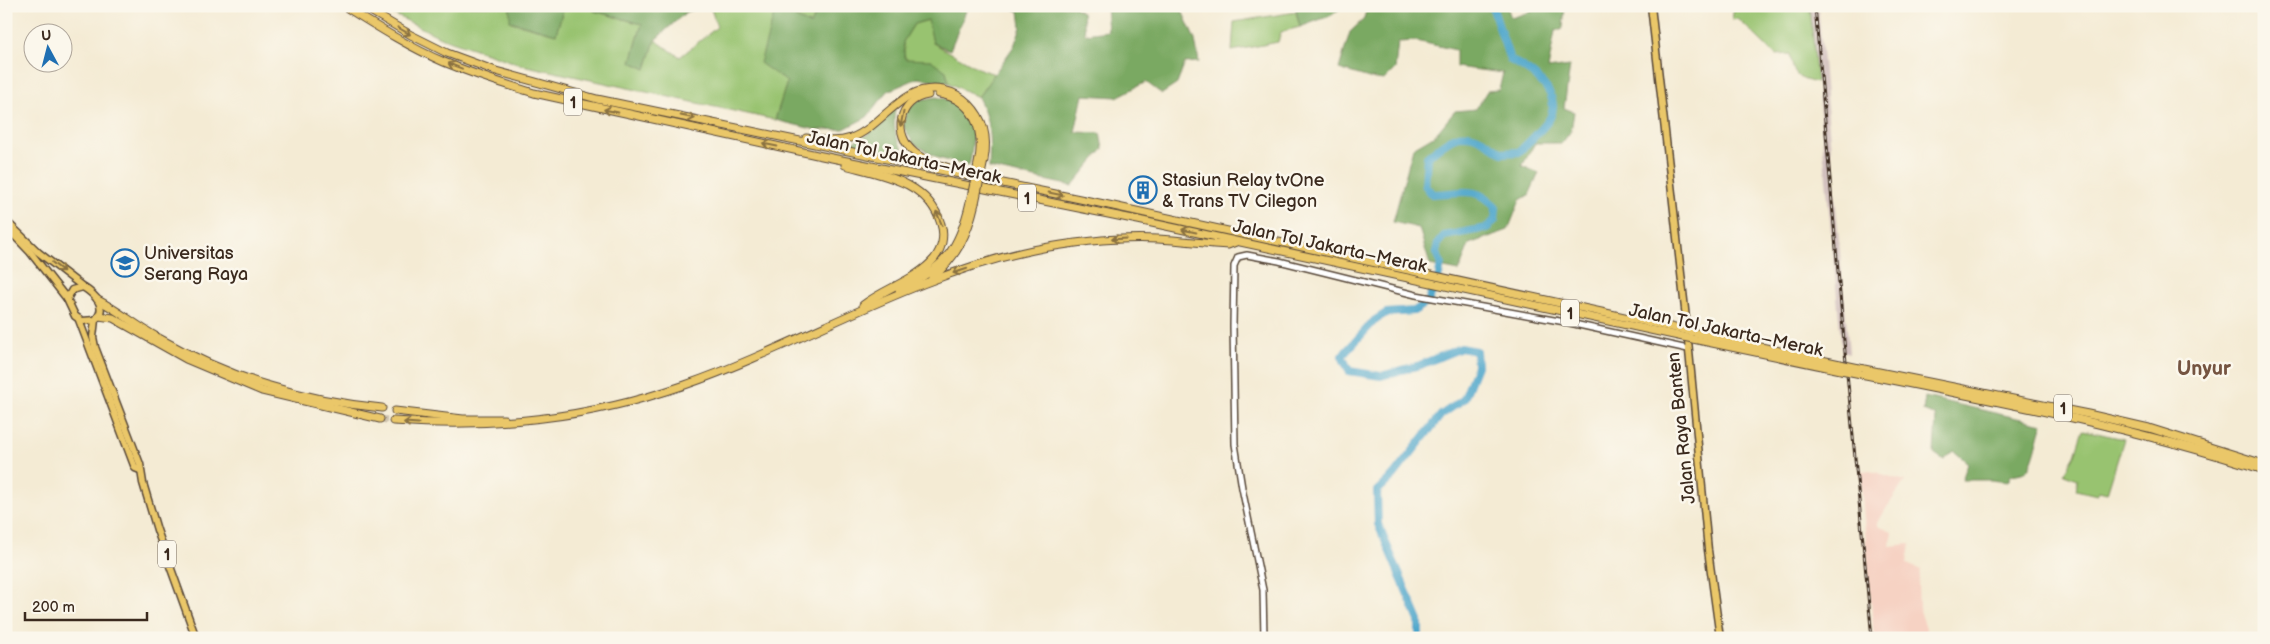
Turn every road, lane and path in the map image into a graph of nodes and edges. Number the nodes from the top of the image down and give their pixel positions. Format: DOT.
graph roads {
  1 [pos="344,6"];
  2 [pos="362,6"];
  3 [pos="1651,6"];
  4 [pos="769,134"];
  5 [pos="817,155"];
  6 [pos="982,160"];
  7 [pos="991,182"];
  8 [pos="972,202"];
  9 [pos="6,220"];
  10 [pos="6,227"];
  11 [pos="1237,242"];
  12 [pos="1418,277"];
  13 [pos="928,282"];
  14 [pos="83,287"];
  15 [pos="67,299"];
  16 [pos="98,300"];
  17 [pos="863,305"];
  18 [pos="97,318"];
  19 [pos="78,320"];
  20 [pos="1688,349"];
  21 [pos="1860,371"];
  22 [pos="382,408"];
  23 [pos="395,410"];
  24 [pos="380,419"];
  25 [pos="393,422"];
  26 [pos="2264,464"];
  27 [pos="140,470"];
  28 [pos="2264,470"];
  29 [pos="196,638"];
  30 [pos="1264,638"];
  31 [pos="1720,638"];
  5 -- 1 [label="highway, Jalan Tol Jakarta–Merak / 1, one-way"];
  2 -- 4 [label="highway, Jalan Tol Jakarta–Merak / 1, one-way"];
  3 -- 20 [label="main road, Jalan Raya Banten"];
  4 -- 6 [label="highway"];
  4 -- 7 [label="highway, Jalan Tol Jakarta–Merak / 1"];
  11 -- 5 [label="highway, Jalan Tol Jakarta–Merak / 1, one-way"];
  17 -- 5 [label="highway, one-way"];
  6 -- 7 [label="highway, one-way"];
  6 -- 8 [label="highway, bridge"];
  7 -- 12 [label="highway, Jalan Tol Jakarta–Merak / 1, one-way"];
  8 -- 13 [label="highway"];
  8 -- 17 [label="highway"];
  9 -- 14 [label="main road, one-way"];
  10 -- 15 [label="main road, 1"];
  11 -- 12 [label="highway, Jalan Tol Jakarta–Merak / 1"];
  11 -- 13 [label="highway, one-way"];
  12 -- 21 [label="highway, Jalan Tol Jakarta–Merak / 1, bridge"];
  13 -- 25 [label="highway, one-way"];
  14 -- 15 [label="main road"];
  14 -- 16 [label="main road"];
  15 -- 19 [label="main road, 1"];
  16 -- 18 [label="main road, 1"];
  16 -- 22 [label="highway"];
  17 -- 23 [label="highway"];
  18 -- 19 [label="main road"];
  18 -- 24 [label="highway"];
  18 -- 27 [label="main road, 1"];
  19 -- 27 [label="main road, 1"];
  20 -- 30 [label="street"];
  20 -- 31 [label="main road, Jalan Raya Banten"];
  21 -- 26 [label="highway, Jalan Tol Jakarta–Merak / 1"];
  21 -- 28 [label="highway, Jalan Tol Jakarta–Merak / 1"];
  27 -- 29 [label="main road, 1"];
}
